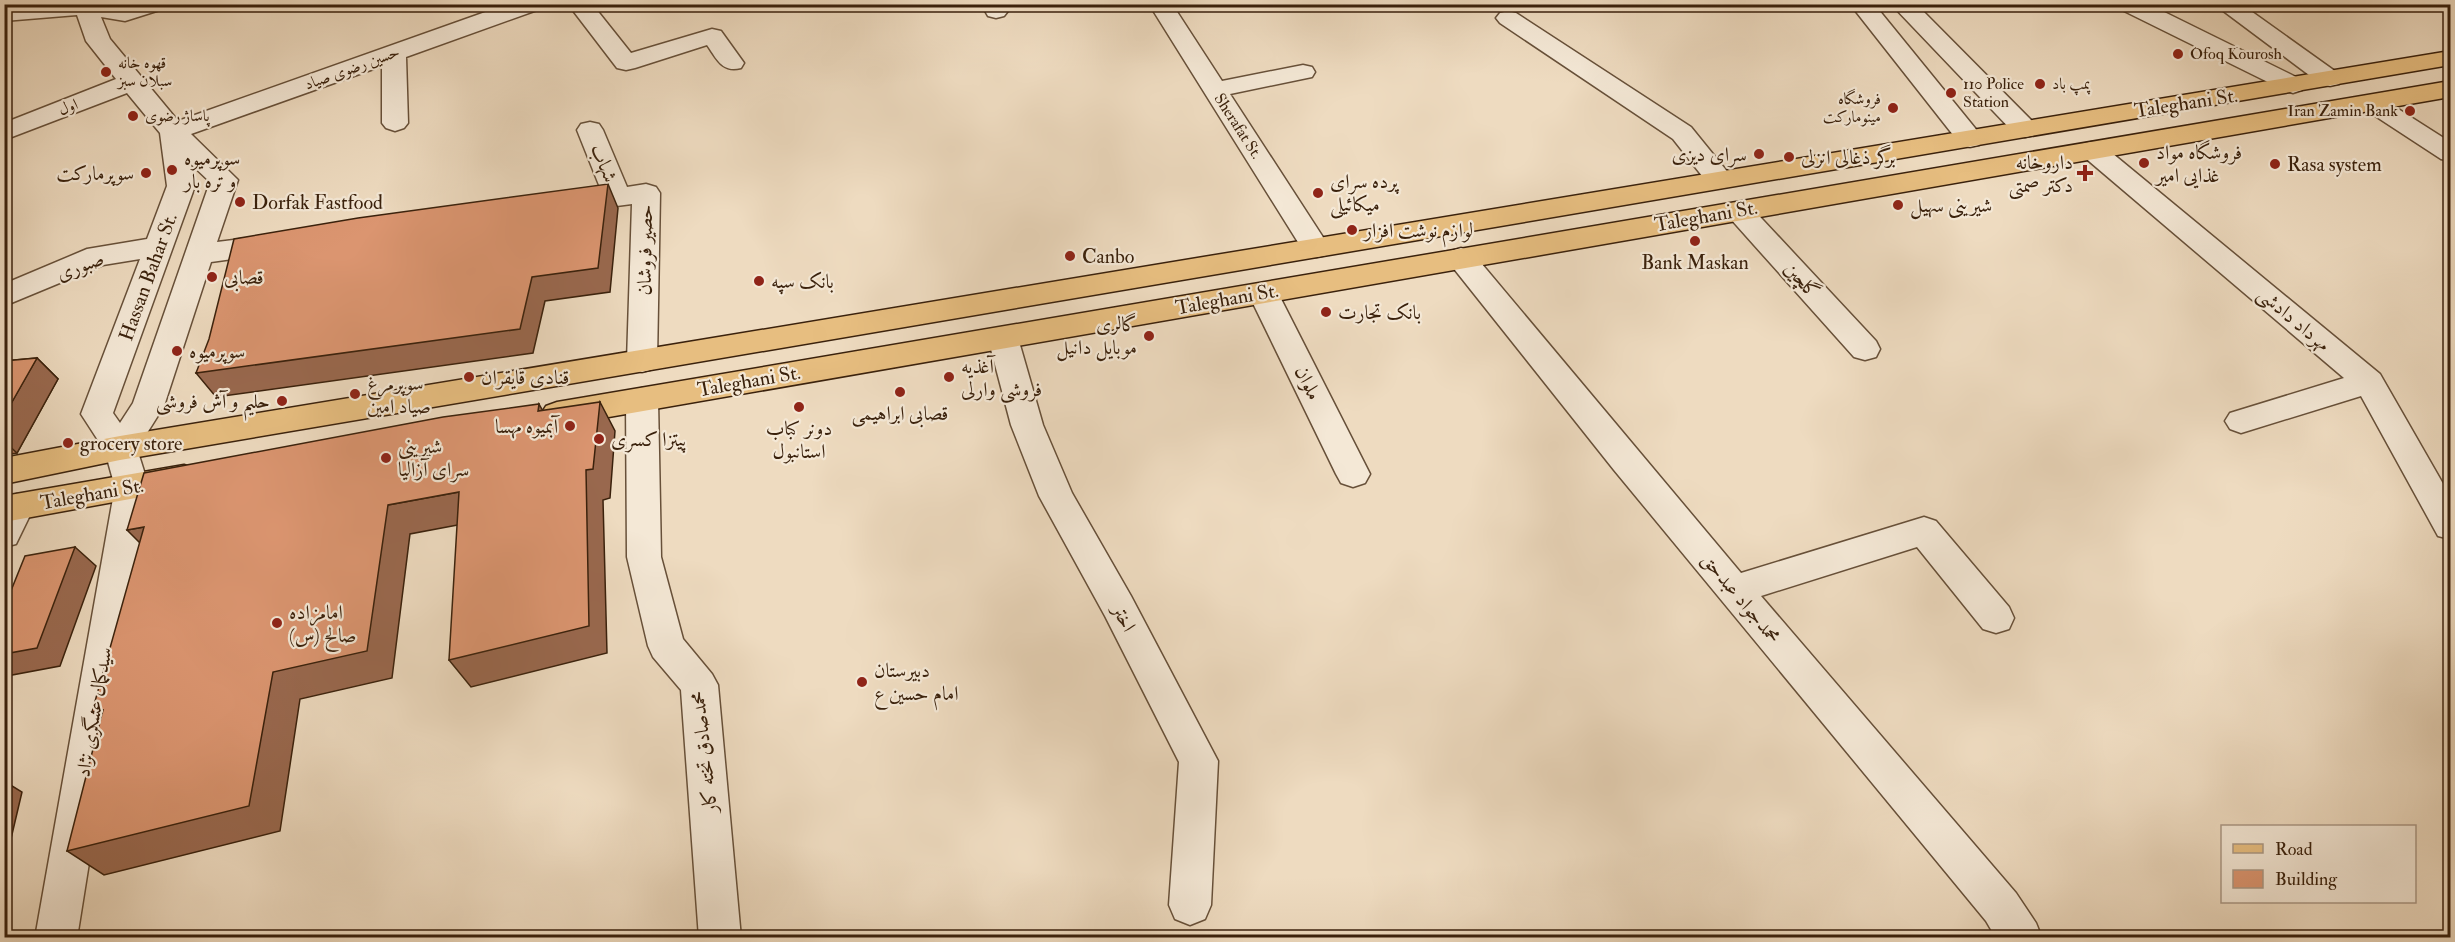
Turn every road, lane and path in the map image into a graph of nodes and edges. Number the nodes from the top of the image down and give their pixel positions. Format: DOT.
graph roads {
  1 [pos="155,4"];
  2 [pos="532,4"];
  3 [pos="579,4"];
  4 [pos="1160,4"];
  5 [pos="1861,4"];
  6 [pos="1902,4"];
  7 [pos="2128,4"];
  8 [pos="2225,4"];
  9 [pos="86,6"];
  10 [pos="462,8"];
  11 [pos="495,11"];
  12 [pos="4,14"];
  13 [pos="1509,18"];
  14 [pos="394,53"];
  15 [pos="2451,58"];
  16 [pos="732,63"];
  17 [pos="1303,72"];
  18 [pos="2330,79"];
  19 [pos="132,82"];
  20 [pos="2293,85"];
  21 [pos="2451,89"];
  22 [pos="1214,90"];
  23 [pos="2372,103"];
  24 [pos="395,123"];
  25 [pos="2025,129"];
  26 [pos="590,130"];
  27 [pos="4,132"];
  28 [pos="173,132"];
  29 [pos="1970,139"];
  30 [pos="2092,150"];
  31 [pos="2451,153"];
  32 [pos="2050,158"];
  33 [pos="1720,180"];
  34 [pos="618,197"];
  35 [pos="549,206"];
  36 [pos="1739,211"];
  37 [pos="304,240"];
  38 [pos="159,247"];
  39 [pos="1316,248"];
  40 [pos="199,254"];
  41 [pos="1461,258"];
  42 [pos="1263,293"];
  43 [pos="4,296"];
  44 [pos="1003,338"];
  45 [pos="1865,349"];
  46 [pos="642,361"];
  47 [pos="2368,382"];
  48 [pos="642,400"];
  49 [pos="527,419"];
  50 [pos="2241,421"];
  51 [pos="120,448"];
  52 [pos="4,471"];
  53 [pos="214,473"];
  54 [pos="1353,474"];
  55 [pos="132,487"];
  56 [pos="9,517"];
  57 [pos="2451,526"];
  58 [pos="1734,590"];
  59 [pos="1996,618"];
  60 [pos="1190,905"];
  61 [pos="56,938"];
  62 [pos="720,938"];
  63 [pos="2021,938"];
  1 -- 9 [label="street"];
  2 -- 11 [label="street, حسین رضوی صیاد"];
  3 -- 16 [label="street"];
  4 -- 22 [label="street, Sherafat St."];
  5 -- 29 [label="street"];
  6 -- 25 [label="street"];
  7 -- 20 [label="street"];
  8 -- 18 [label="street"];
  9 -- 12 [label="street"];
  9 -- 19 [label="street"];
  10 -- 11 [label="street"];
  11 -- 14 [label="street, حسین رضوی صیاد"];
  13 -- 33 [label="street"];
  14 -- 24 [label="street"];
  14 -- 28 [label="street, حسین رضوی صیاد"];
  15 -- 18 [label="main road, Taleghani St."];
  17 -- 22 [label="street"];
  18 -- 20 [label="main road, Taleghani St."];
  19 -- 27 [label="street, اول"];
  19 -- 28 [label="street"];
  20 -- 25 [label="main road, Taleghani St."];
  21 -- 23 [label="main road, Taleghani St."];
  22 -- 39 [label="street, Sherafat St."];
  23 -- 30 [label="main road, Taleghani St."];
  23 -- 31 [label="street"];
  25 -- 29 [label="main road, Taleghani St."];
  25 -- 32 [label="main road"];
  26 -- 34 [label="street, شهاب"];
  28 -- 38 [label="street, Hassan Bahar St."];
  28 -- 40 [label="street, Hassan Bahar St."];
  29 -- 33 [label="main road, Taleghani St."];
  30 -- 32 [label="main road, Taleghani St."];
  30 -- 47 [label="street, مهرداد دادشی"];
  32 -- 36 [label="main road, Taleghani St."];
  33 -- 39 [label="main road, Taleghani St."];
  34 -- 35 [label="street, حصیر فروشان"];
  34 -- 46 [label="street, حصیر فروشان"];
  36 -- 41 [label="main road, Taleghani St."];
  36 -- 45 [label="street, گلچین"];
  37 -- 40 [label="street"];
  38 -- 43 [label="street, صبوری"];
  38 -- 51 [label="street, Hassan Bahar St."];
  39 -- 46 [label="main road, Taleghani St."];
  40 -- 51 [label="street, Hassan Bahar St."];
  41 -- 42 [label="main road, Taleghani St."];
  41 -- 58 [label="street, محمدجواد عبدحق"];
  42 -- 44 [label="main road, Taleghani St."];
  42 -- 54 [label="street, ملوان"];
  44 -- 48 [label="main road, Taleghani St."];
  44 -- 60 [label="street, اختر"];
  46 -- 51 [label="main road, Taleghani St."];
  47 -- 50 [label="street"];
  47 -- 57 [label="street, مهرداد دادشی"];
  48 -- 49 [label="main road, Taleghani St."];
  48 -- 62 [label="street, محمدصادق تخته کار"];
  51 -- 52 [label="main road, Taleghani St."];
  51 -- 55 [label="street"];
  53 -- 55 [label="main road, Taleghani St."];
  55 -- 56 [label="main road, Taleghani St."];
  55 -- 61 [label="street, سیدکمال عسگری نژاد"];
  58 -- 59 [label="street"];
  58 -- 63 [label="street, محمدجواد عبدحق"];
}
